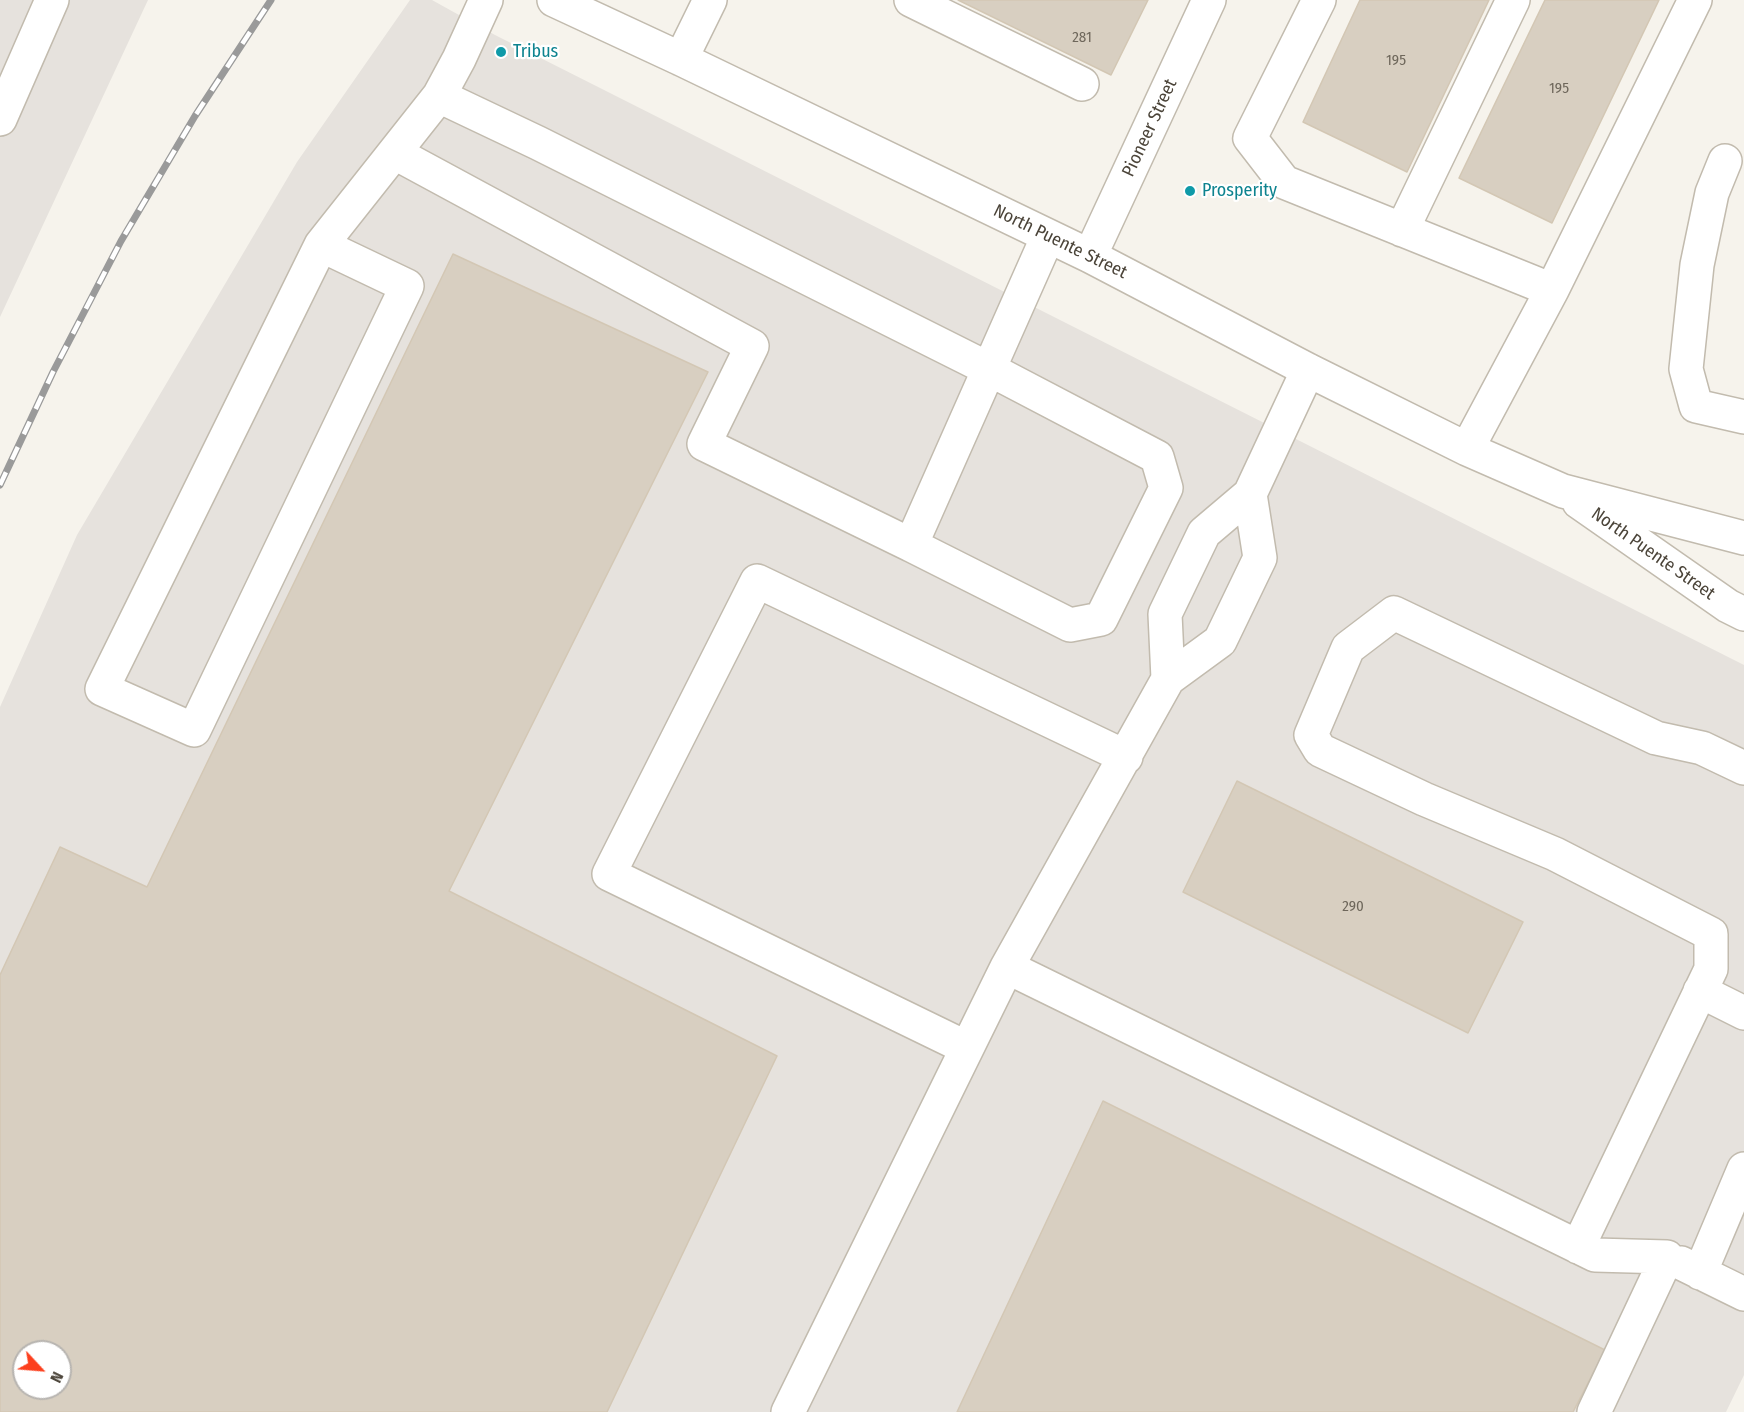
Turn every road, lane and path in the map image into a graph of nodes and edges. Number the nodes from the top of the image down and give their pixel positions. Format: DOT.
graph roads {
  1 [pos="52,0"];
  2 [pos="486,0"];
  3 [pos="554,0"];
  4 [pos="710,0"];
  5 [pos="912,0"];
  6 [pos="1209,0"];
  7 [pos="1319,0"];
  8 [pos="1513,0"];
  9 [pos="1695,0"];
  10 [pos="681,59"];
  11 [pos="1082,84"];
  12 [pos="439,96"];
  13 [pos="0,119"];
  14 [pos="395,153"];
  15 [pos="1725,160"];
  16 [pos="1402,230"];
  17 [pos="1048,236"];
  18 [pos="321,245"];
  19 [pos="1090,256"];
  20 [pos="1552,290"];
  21 [pos="988,369"];
  22 [pos="1308,370"];
  23 [pos="1744,417"];
  24 [pos="1467,449"];
  25 [pos="1563,491"];
  26 [pos="1250,494"];
  27 [pos="1744,538"];
  28 [pos="911,545"];
  29 [pos="1744,614"];
  30 [pos="1168,679"];
  31 [pos="1126,757"];
  32 [pos="1744,768"];
  33 [pos="1007,967"];
  34 [pos="1700,991"];
  35 [pos="1744,1013"];
  36 [pos="967,1047"];
  37 [pos="1744,1168"];
  38 [pos="1578,1247"];
  39 [pos="1667,1257"];
  40 [pos="1700,1273"];
  41 [pos="1744,1294"];
  42 [pos="788,1412"];
  43 [pos="1594,1412"];
  1 -- 13 [label="street"];
  2 -- 12 [label="street"];
  3 -- 10 [label="street, North Puente Street"];
  4 -- 10 [label="street"];
  5 -- 11 [label="street"];
  6 -- 19 [label="street, Pioneer Street"];
  7 -- 16 [label="street"];
  8 -- 16 [label="street"];
  9 -- 20 [label="street"];
  10 -- 17 [label="street, North Puente Street"];
  12 -- 14 [label="street"];
  12 -- 21 [label="street"];
  14 -- 18 [label="street"];
  14 -- 28 [label="street"];
  15 -- 23 [label="street"];
  16 -- 20 [label="street"];
  17 -- 19 [label="street, North Puente Street"];
  17 -- 21 [label="street"];
  18 -- 18 [label="street"];
  19 -- 22 [label="street, North Puente Street"];
  20 -- 24 [label="street"];
  21 -- 28 [label="street"];
  21 -- 28 [label="street"];
  22 -- 24 [label="street, North Puente Street"];
  22 -- 26 [label="street"];
  24 -- 25 [label="street, North Puente Street"];
  25 -- 27 [label="street, North Puente Street"];
  25 -- 29 [label="street, North Puente Street"];
  26 -- 30 [label="street"];
  26 -- 30 [label="street"];
  30 -- 31 [label="street"];
  31 -- 33 [label="street"];
  31 -- 36 [label="street"];
  32 -- 34 [label="street"];
  33 -- 36 [label="street"];
  33 -- 38 [label="street"];
  34 -- 35 [label="street"];
  34 -- 38 [label="street"];
  36 -- 42 [label="street"];
  37 -- 40 [label="street"];
  38 -- 39 [label="street"];
  39 -- 40 [label="street"];
  39 -- 43 [label="street"];
  40 -- 41 [label="street"];
}
